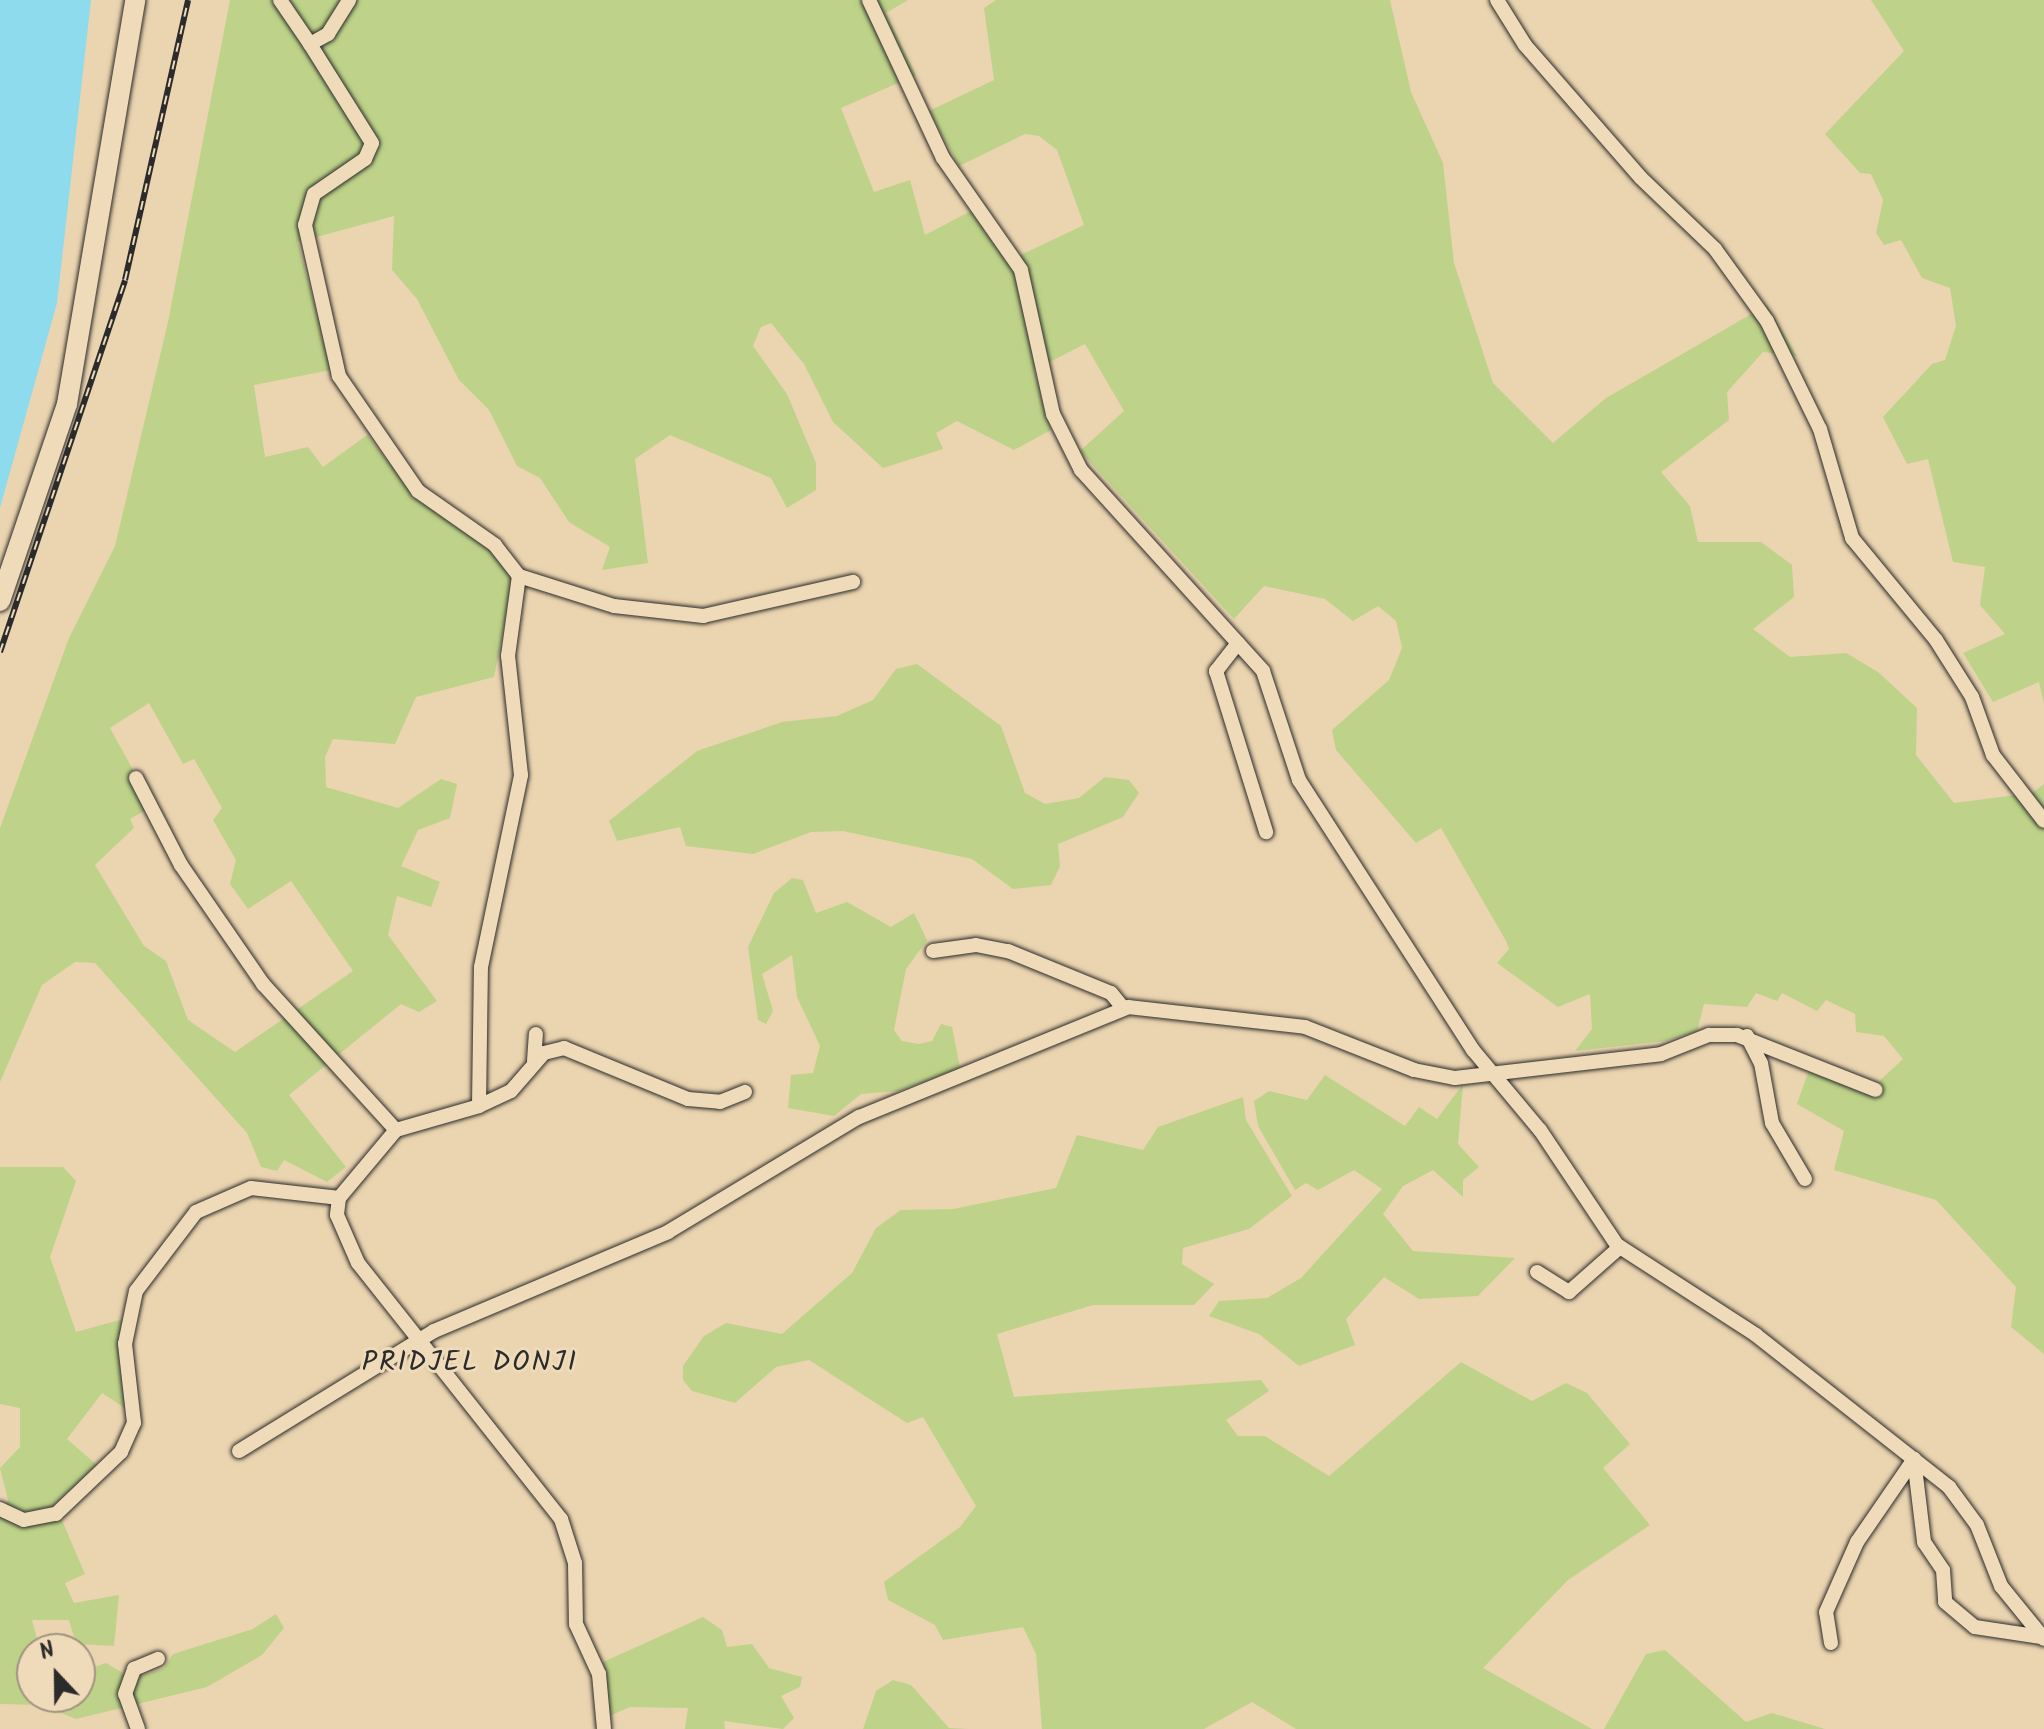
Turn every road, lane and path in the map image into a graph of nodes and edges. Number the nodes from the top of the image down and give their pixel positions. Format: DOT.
graph roads {
  1 [pos="135,0"];
  2 [pos="280,0"];
  3 [pos="349,0"];
  4 [pos="869,0"];
  5 [pos="1497,0"];
  6 [pos="310,44"];
  7 [pos="519,576"];
  8 [pos="853,582"];
  9 [pos="0,601"];
  10 [pos="1238,643"];
  11 [pos="136,778"];
  12 [pos="2044,821"];
  13 [pos="1266,832"];
  14 [pos="933,951"];
  15 [pos="1123,1008"];
  16 [pos="536,1034"];
  17 [pos="1747,1036"];
  18 [pos="534,1061"];
  19 [pos="1495,1076"];
  20 [pos="1876,1090"];
  21 [pos="745,1092"];
  22 [pos="479,1106"];
  23 [pos="396,1130"];
  24 [pos="1805,1179"];
  25 [pos="339,1198"];
  26 [pos="1620,1247"];
  27 [pos="1537,1272"];
  28 [pos="424,1338"];
  29 [pos="239,1451"];
  30 [pos="1914,1459"];
  31 [pos="0,1509"];
  32 [pos="2043,1638"];
  33 [pos="1831,1643"];
  34 [pos="158,1659"];
  35 [pos="607,1726"];
  36 [pos="138,1729"];
  1 -- 9 [label="main road"];
  2 -- 6 [label="street"];
  3 -- 6 [label="street"];
  4 -- 10 [label="street"];
  5 -- 12 [label="street"];
  6 -- 7 [label="street"];
  7 -- 8 [label="street"];
  7 -- 22 [label="street"];
  10 -- 13 [label="street"];
  10 -- 19 [label="street"];
  11 -- 23 [label="street"];
  14 -- 15 [label="street"];
  15 -- 19 [label="street"];
  15 -- 28 [label="street"];
  16 -- 18 [label="street"];
  17 -- 19 [label="street"];
  17 -- 20 [label="street"];
  17 -- 24 [label="street"];
  18 -- 21 [label="street"];
  18 -- 22 [label="street"];
  19 -- 26 [label="street"];
  22 -- 23 [label="street"];
  23 -- 25 [label="street"];
  25 -- 28 [label="street"];
  25 -- 31 [label="street"];
  26 -- 27 [label="street"];
  26 -- 30 [label="street"];
  28 -- 29 [label="street"];
  28 -- 35 [label="street"];
  30 -- 32 [label="street"];
  30 -- 32 [label="street"];
  30 -- 33 [label="street"];
  34 -- 36 [label="street"];
}
